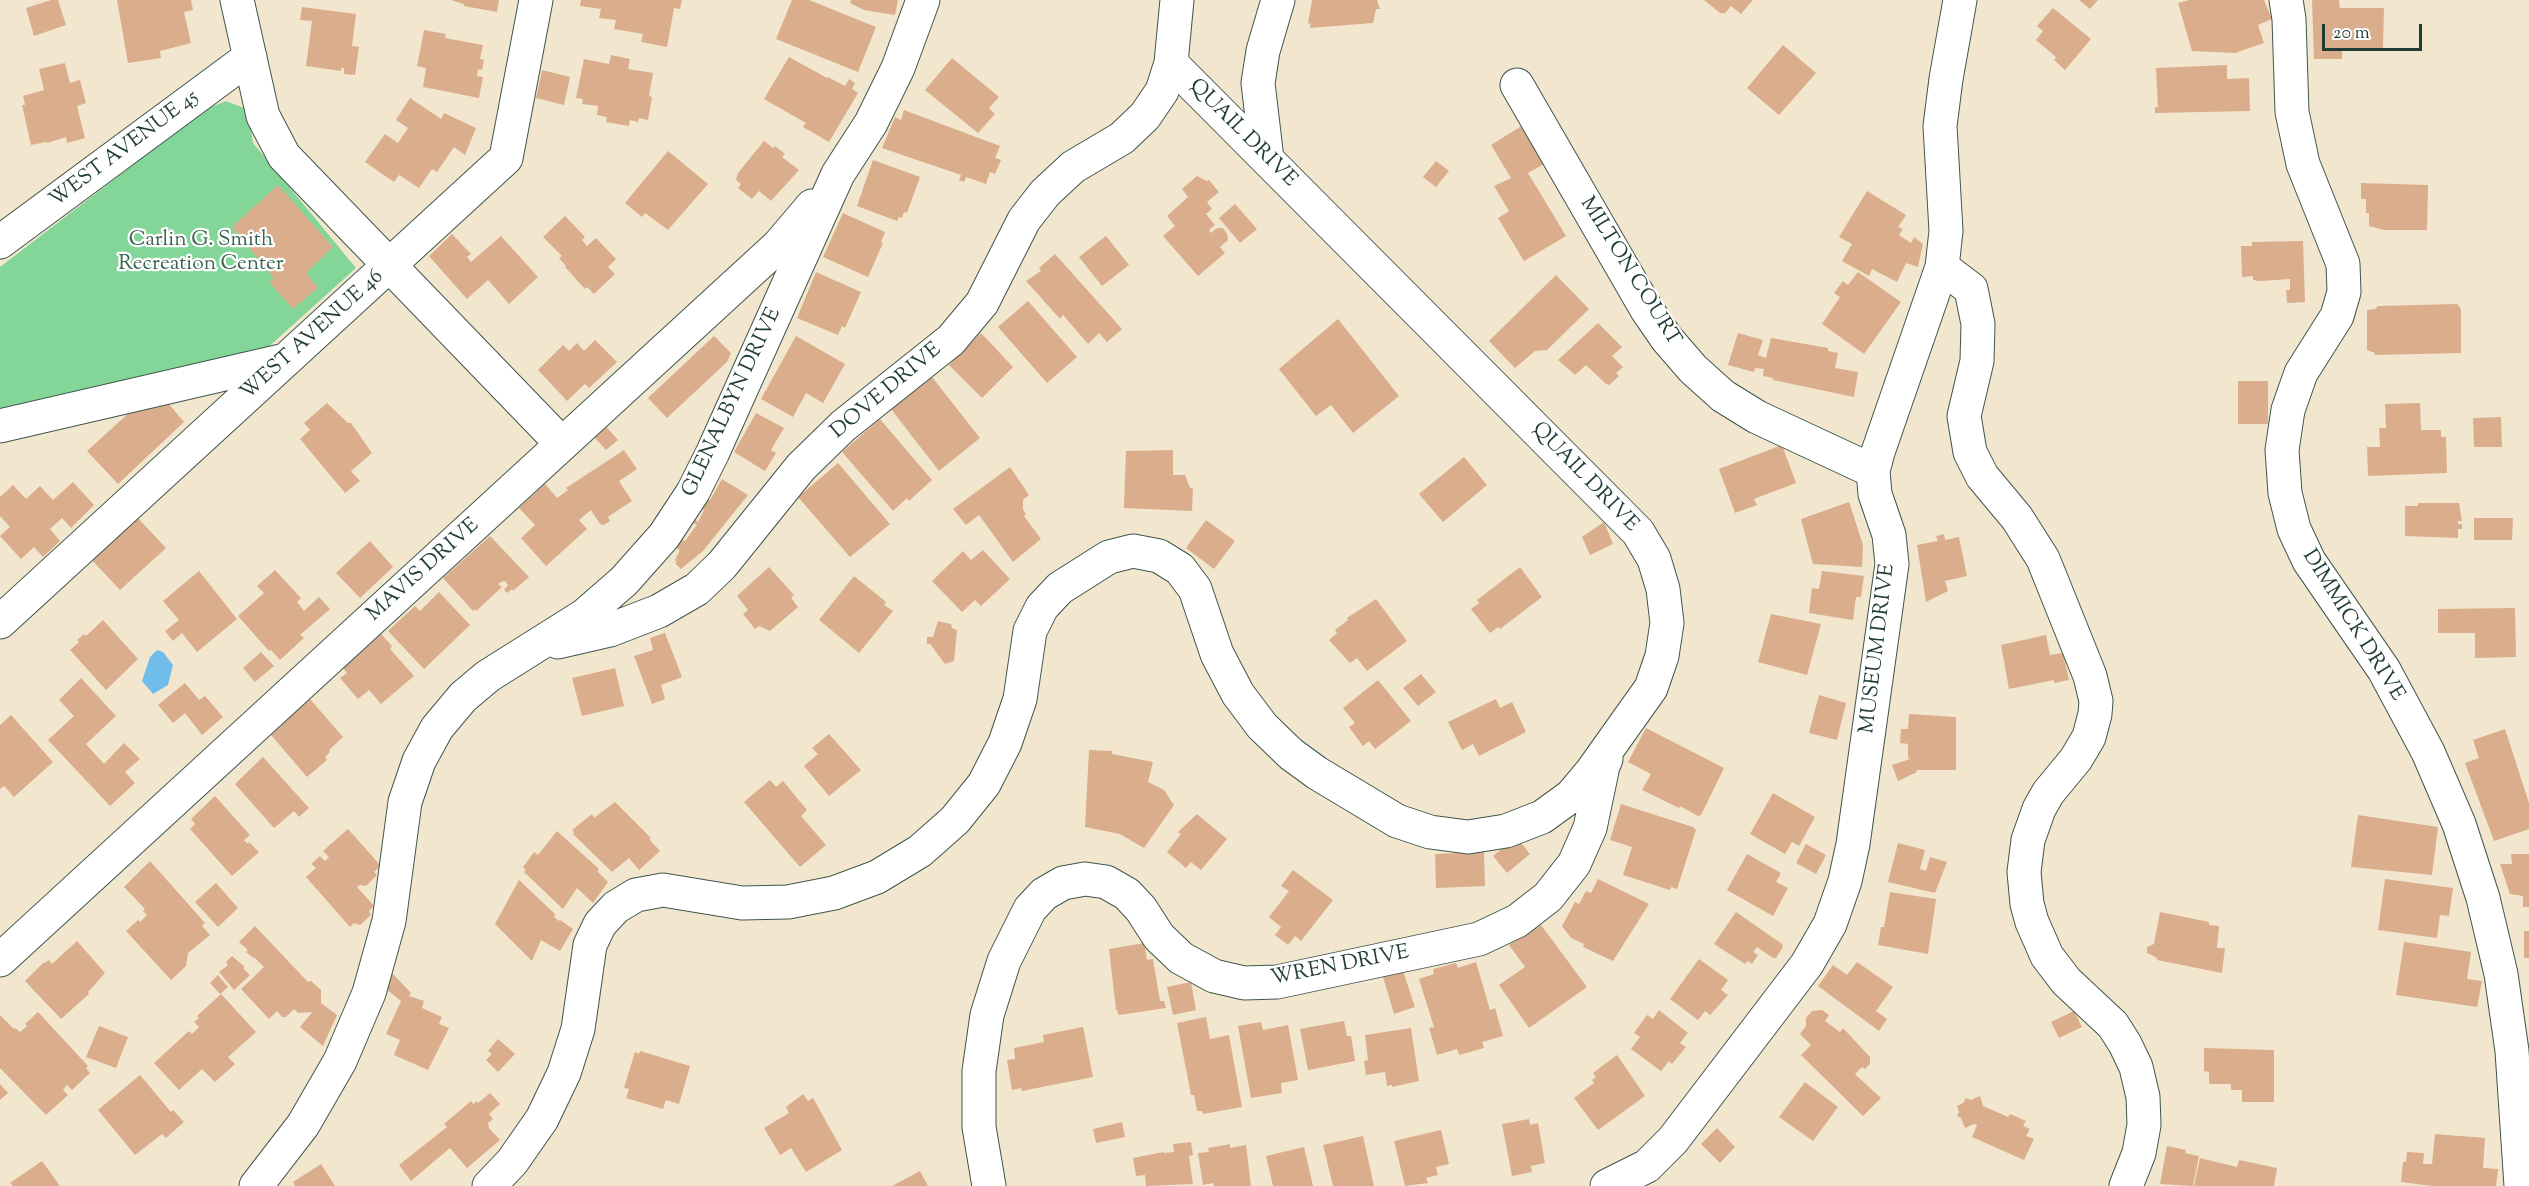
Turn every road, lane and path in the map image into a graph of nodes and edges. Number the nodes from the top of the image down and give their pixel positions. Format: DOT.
graph roads {
  1 [pos="237,0"];
  2 [pos="536,0"];
  3 [pos="923,0"];
  4 [pos="1177,0"];
  5 [pos="1278,0"];
  6 [pos="1960,0"];
  7 [pos="2286,0"];
  8 [pos="250,57"];
  9 [pos="1171,63"];
  10 [pos="1517,86"];
  11 [pos="1267,159"];
  12 [pos="838,174"];
  13 [pos="0,242"];
  14 [pos="391,265"];
  15 [pos="1942,267"];
  16 [pos="286,360"];
  17 [pos="0,426"];
  18 [pos="562,444"];
  19 [pos="1873,471"];
  20 [pos="0,622"];
  21 [pos="539,646"];
  22 [pos="1615,740"];
  23 [pos="0,960"];
  24 [pos="256,1186"];
  25 [pos="489,1186"];
  26 [pos="989,1186"];
  27 [pos="1607,1186"];
  28 [pos="2126,1186"];
  29 [pos="2522,1186"];
  1 -- 8 [label="street"];
  2 -- 14 [label="street, WEST AVENUE 46"];
  3 -- 12 [label="street, GLENALBYN DRIVE"];
  4 -- 9 [label="street, QUAIL DRIVE"];
  5 -- 11 [label="street"];
  6 -- 15 [label="street, MUSEUM DRIVE"];
  7 -- 29 [label="street, DIMMICK DRIVE"];
  8 -- 13 [label="street, WEST AVENUE 45"];
  8 -- 14 [label="street"];
  9 -- 11 [label="street, QUAIL DRIVE"];
  9 -- 21 [label="street, DOVE DRIVE"];
  10 -- 19 [label="street, MILTON COURT"];
  11 -- 22 [label="street, QUAIL DRIVE"];
  12 -- 18 [label="street, MAVIS DRIVE"];
  12 -- 21 [label="street, GLENALBYN DRIVE"];
  14 -- 16 [label="street, WEST AVENUE 46"];
  14 -- 18 [label="street"];
  15 -- 19 [label="street, MUSEUM DRIVE"];
  15 -- 28 [label="street"];
  16 -- 17 [label="street"];
  16 -- 20 [label="street, WEST AVENUE 46"];
  18 -- 23 [label="street, MAVIS DRIVE"];
  19 -- 27 [label="street, MUSEUM DRIVE"];
  21 -- 24 [label="street, GLENALBYN DRIVE"];
  22 -- 25 [label="street, QUAIL DRIVE"];
  22 -- 26 [label="street, WREN DRIVE"];
}
